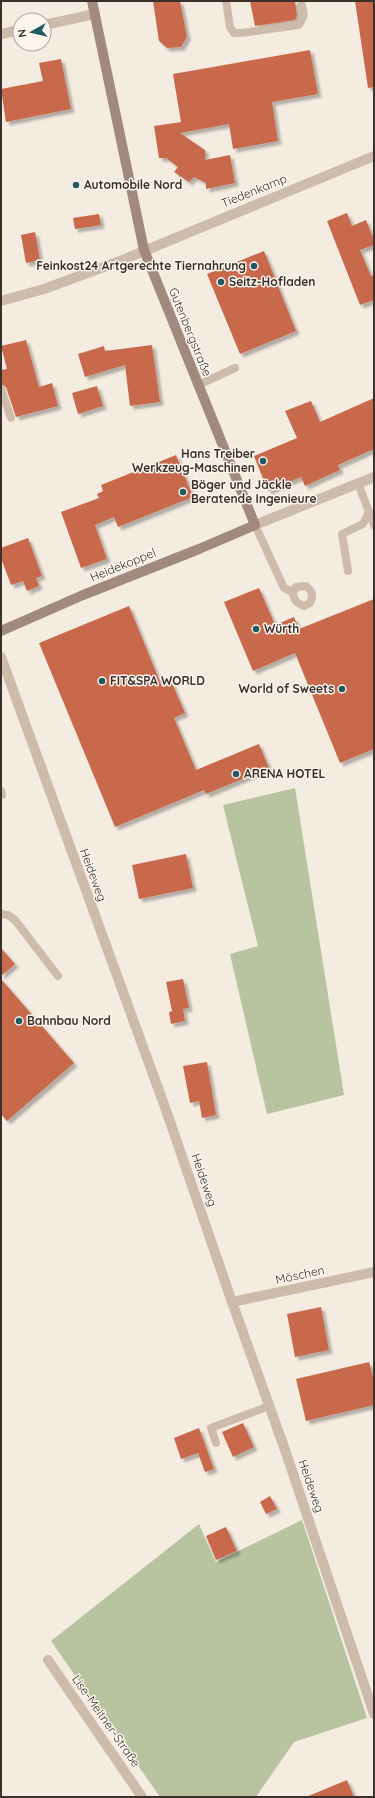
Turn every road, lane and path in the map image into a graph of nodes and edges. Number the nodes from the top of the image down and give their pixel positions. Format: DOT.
graph roads {
  1 [pos="92,1"];
  2 [pos="226,1"];
  3 [pos="301,1"];
  4 [pos="95,14"];
  5 [pos="52,23"];
  6 [pos="12,32"];
  7 [pos="1,34"];
  8 [pos="374,156"];
  9 [pos="144,250"];
  10 [pos="1,301"];
  11 [pos="235,368"];
  12 [pos="198,385"];
  13 [pos="1,389"];
  14 [pos="11,418"];
  15 [pos="374,477"];
  16 [pos="358,483"];
  17 [pos="369,512"];
  18 [pos="255,525"];
  19 [pos="374,525"];
  20 [pos="348,571"];
  21 [pos="293,592"];
  22 [pos="1,632"];
  23 [pos="1,657"];
  24 [pos="1,914"];
  25 [pos="58,976"];
  26 [pos="374,1272"];
  27 [pos="232,1302"];
  28 [pos="269,1406"];
  29 [pos="216,1443"];
  30 [pos="48,1660"];
  31 [pos="374,1714"];
  32 [pos="142,1797"];
  1 -- 4 [label="street, Gutenbergstraße"];
  2 -- 3 [label="lane"];
  4 -- 5 [label="street"];
  4 -- 9 [label="street, Gutenbergstraße"];
  6 -- 7 [label="street"];
  8 -- 9 [label="street, Tiedenkamp"];
  9 -- 10 [label="street, Tiedenkamp"];
  9 -- 12 [label="street, Gutenbergstraße"];
  11 -- 12 [label="lane"];
  12 -- 18 [label="street, Gutenbergstraße"];
  13 -- 14 [label="lane"];
  15 -- 16 [label="street"];
  16 -- 17 [label="lane"];
  16 -- 18 [label="street"];
  17 -- 19 [label="lane"];
  17 -- 20 [label="lane"];
  18 -- 21 [label="lane"];
  18 -- 22 [label="street, Heidekoppel"];
  23 -- 27 [label="street, Heideweg"];
  24 -- 25 [label="lane"];
  26 -- 27 [label="street, Möschen"];
  27 -- 28 [label="street, Heideweg"];
  28 -- 29 [label="lane"];
  28 -- 31 [label="street, Heideweg"];
  30 -- 32 [label="street, Lise-Meitner-Straße"];
}
